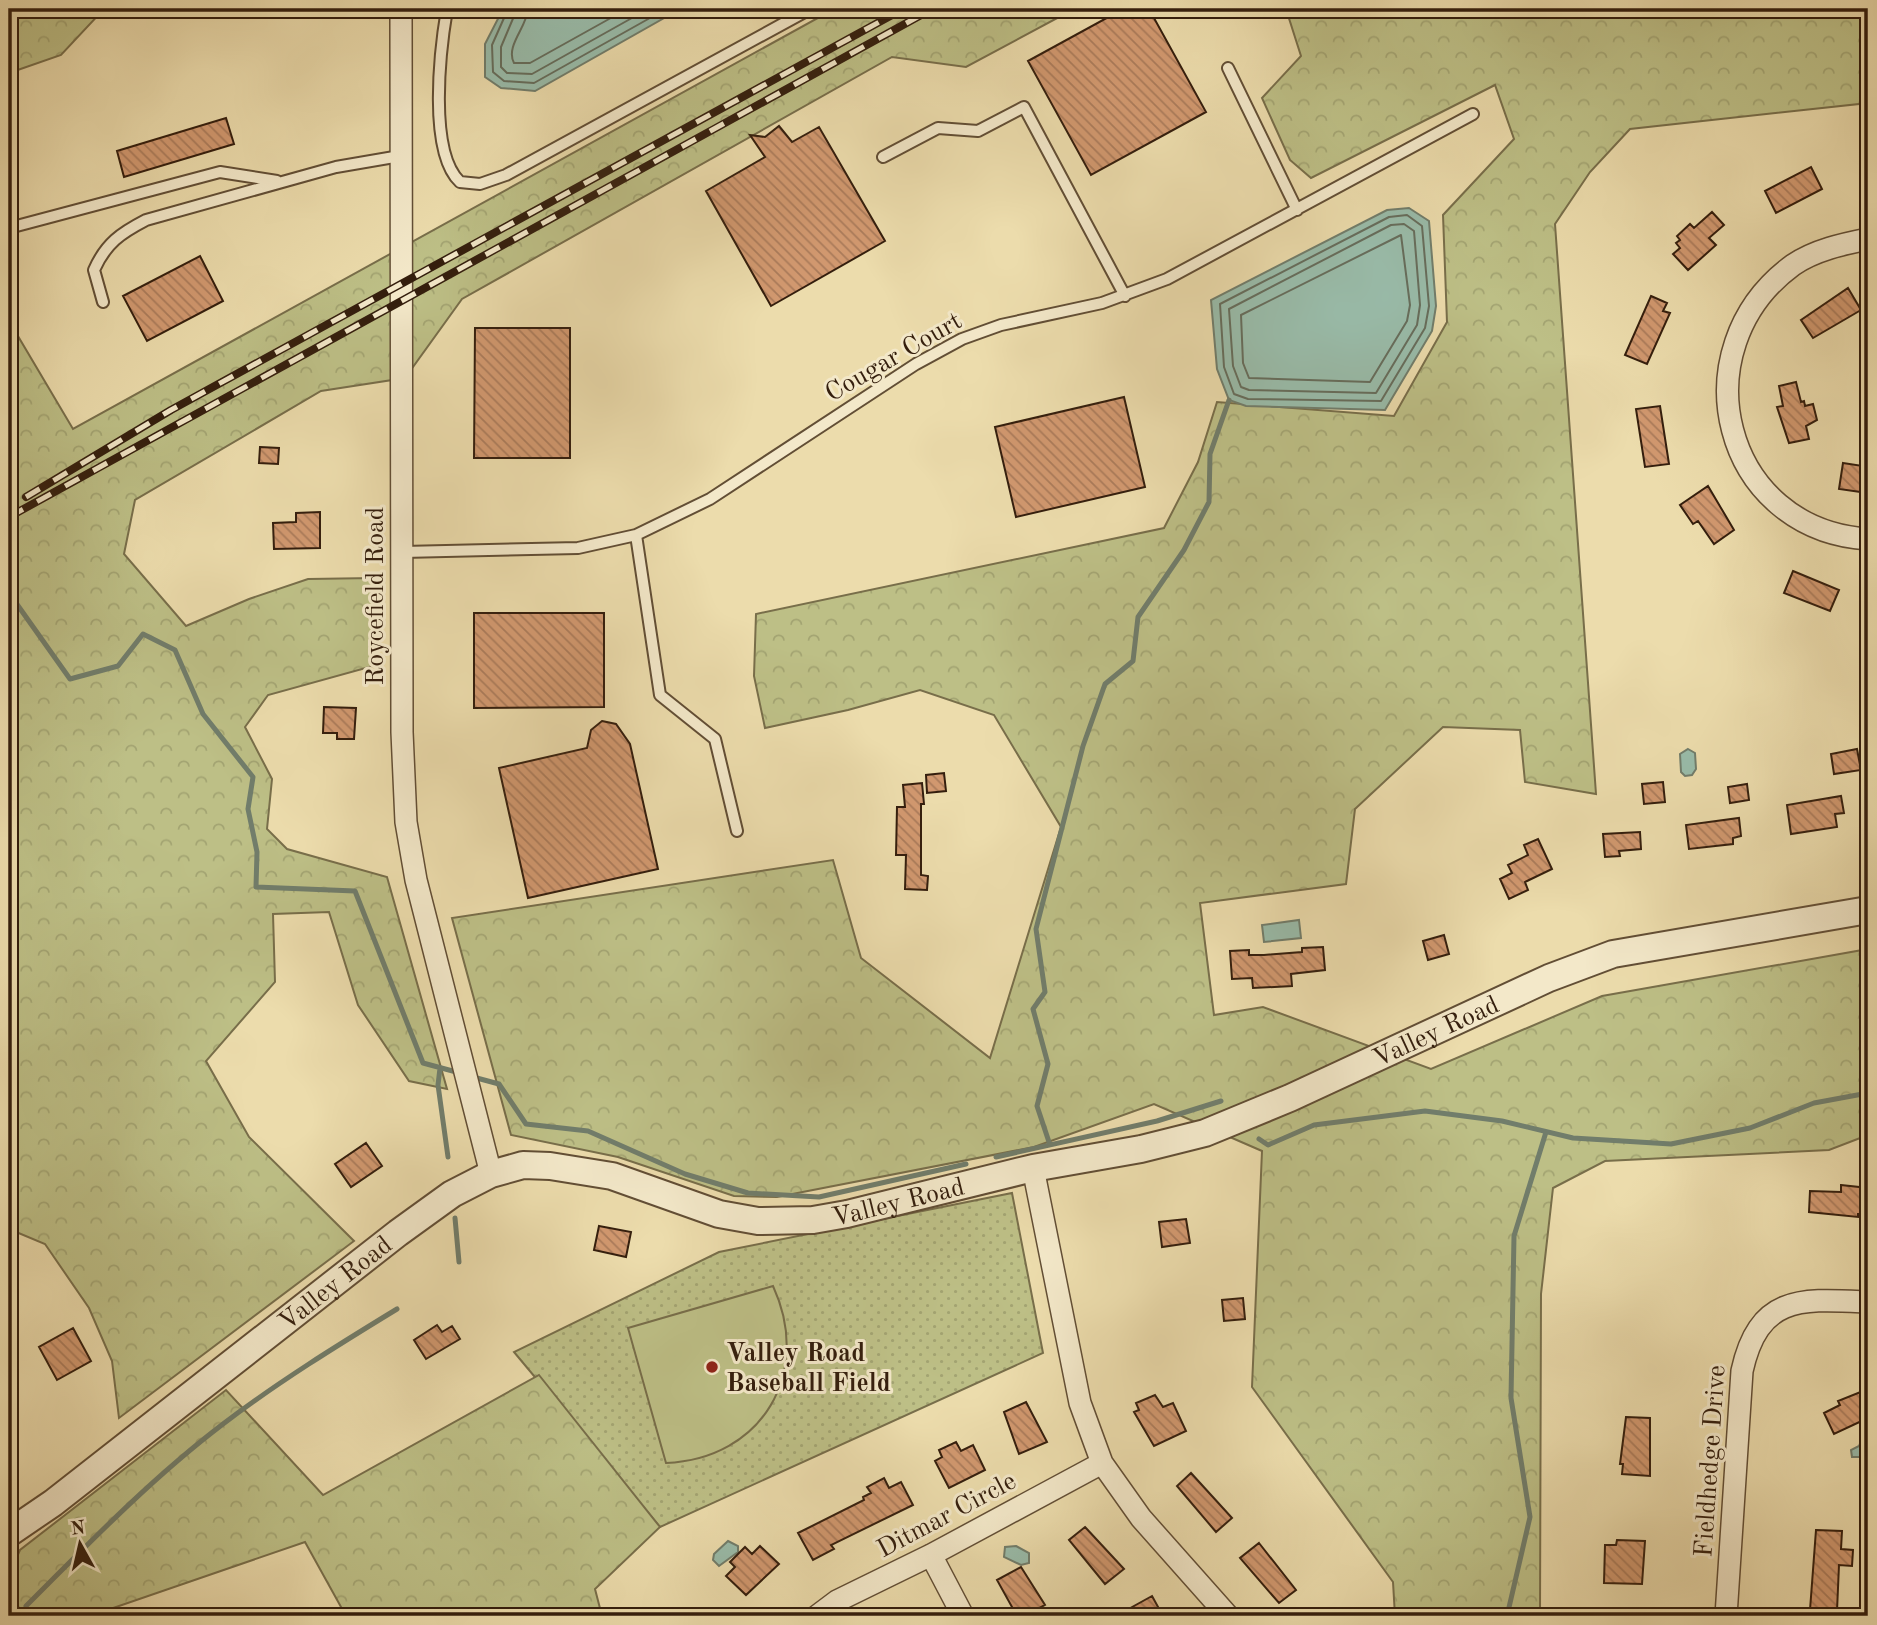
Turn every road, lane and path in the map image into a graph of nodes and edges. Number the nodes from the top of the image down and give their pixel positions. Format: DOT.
graph roads {
  1 [pos="401,9"];
  2 [pos="447,9"];
  3 [pos="810,9"];
  4 [pos="1228,68"];
  5 [pos="1474,114"];
  6 [pos="400,156"];
  7 [pos="883,157"];
  8 [pos="279,182"];
  9 [pos="1297,210"];
  10 [pos="9,228"];
  11 [pos="1868,239"];
  12 [pos="1125,296"];
  13 [pos="103,302"];
  14 [pos="636,535"];
  15 [pos="1868,539"];
  16 [pos="403,552"];
  17 [pos="737,831"];
  18 [pos="1868,910"];
  19 [pos="1033,1168"];
  20 [pos="491,1174"];
  21 [pos="1868,1302"];
  22 [pos="1102,1463"];
  23 [pos="9,1532"];
  24 [pos="931,1555"];
  25 [pos="817,1616"];
  26 [pos="963,1616"];
  27 [pos="1228,1616"];
  28 [pos="1726,1616"];
  1 -- 6 [label="street, Roycefield Road"];
  2 -- 3 [label="lane"];
  4 -- 9 [label="lane"];
  5 -- 9 [label="lane, Cougar Court"];
  6 -- 8 [label="lane"];
  6 -- 16 [label="street, Roycefield Road"];
  7 -- 12 [label="lane"];
  8 -- 10 [label="lane"];
  8 -- 13 [label="lane"];
  9 -- 12 [label="lane, Cougar Court"];
  11 -- 15 [label="street"];
  12 -- 14 [label="lane, Cougar Court"];
  14 -- 16 [label="lane, Cougar Court"];
  14 -- 17 [label="lane"];
  16 -- 20 [label="street, Roycefield Road"];
  18 -- 19 [label="street, Valley Road"];
  19 -- 20 [label="street, Valley Road"];
  19 -- 22 [label="street"];
  20 -- 23 [label="street, Valley Road"];
  21 -- 28 [label="street, Fieldhedge Drive"];
  22 -- 24 [label="street, Ditmar Circle"];
  22 -- 27 [label="street"];
  24 -- 25 [label="street, Ditmar Circle"];
  24 -- 26 [label="street"];
}
